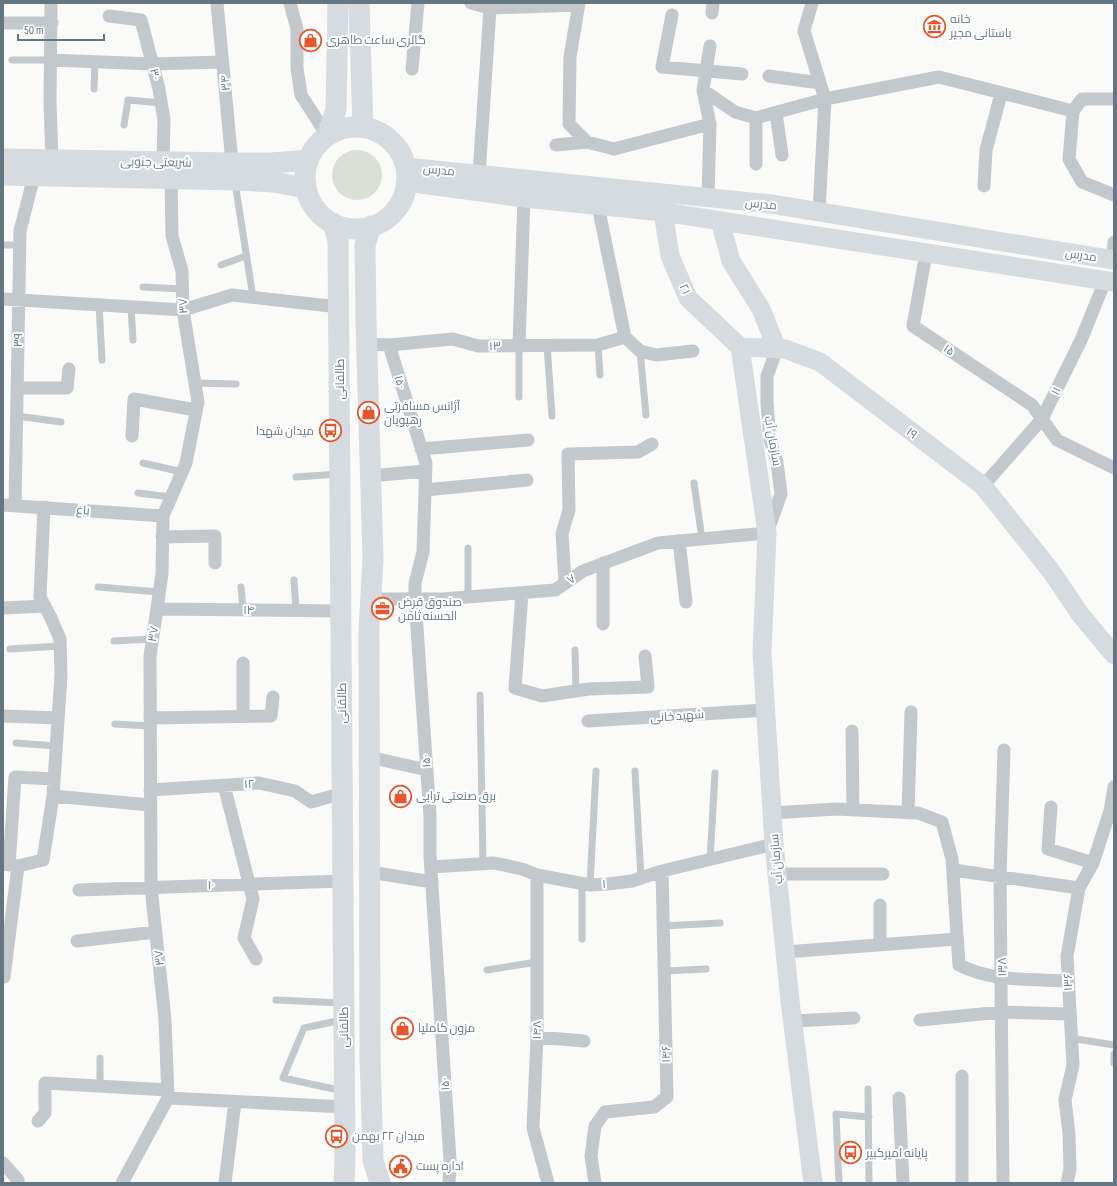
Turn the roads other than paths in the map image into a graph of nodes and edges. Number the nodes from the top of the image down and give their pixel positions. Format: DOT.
graph roads {
  1 [pos="51,3"];
  2 [pos="217,3"];
  3 [pos="290,3"];
  4 [pos="338,3"];
  5 [pos="359,3"];
  6 [pos="418,3"];
  7 [pos="471,3"];
  8 [pos="812,3"];
  9 [pos="579,4"];
  10 [pos="509,5"];
  11 [pos="490,8"];
  12 [pos="672,15"];
  13 [pos="109,16"];
  14 [pos="3,23"];
  15 [pos="52,23"];
  16 [pos="710,46"];
  17 [pos="12,60"];
  18 [pos="50,60"];
  19 [pos="95,62"];
  20 [pos="222,62"];
  21 [pos="153,64"];
  22 [pos="412,69"];
  23 [pos="706,70"];
  24 [pos="742,74"];
  25 [pos="769,76"];
  26 [pos="820,83"];
  27 [pos="94,89"];
  28 [pos="703,90"];
  29 [pos="1001,94"];
  30 [pos="1114,98"];
  31 [pos="825,99"];
  32 [pos="161,103"];
  33 [pos="336,110"];
  34 [pos="1073,111"];
  35 [pos="776,113"];
  36 [pos="756,118"];
  37 [pos="363,119"];
  38 [pos="710,124"];
  39 [pos="124,125"];
  40 [pos="327,136"];
  41 [pos="587,142"];
  42 [pos="556,145"];
  43 [pos="782,155"];
  44 [pos="3,159"];
  45 [pos="52,160"];
  46 [pos="308,160"];
  47 [pos="756,164"];
  48 [pos="167,170"];
  49 [pos="234,171"];
  50 [pos="406,174"];
  51 [pos="479,174"];
  52 [pos="3,176"];
  53 [pos="34,176"];
  54 [pos="984,186"];
  55 [pos="306,188"];
  56 [pos="1114,195"];
  57 [pos="524,198"];
  58 [pos="708,198"];
  59 [pos="598,206"];
  60 [pos="663,212"];
  61 [pos="819,212"];
  62 [pos="720,221"];
  63 [pos="333,223"];
  64 [pos="371,226"];
  65 [pos="3,245"];
  66 [pos="20,245"];
  67 [pos="1031,246"];
  68 [pos="926,253"];
  69 [pos="1114,254"];
  70 [pos="246,256"];
  71 [pos="221,265"];
  72 [pos="1031,269"];
  73 [pos="1109,282"];
  74 [pos="143,286"];
  75 [pos="182,289"];
  76 [pos="253,297"];
  77 [pos="3,299"];
  78 [pos="19,300"];
  79 [pos="99,305"];
  80 [pos="339,306"];
  81 [pos="131,307"];
  82 [pos="183,310"];
  83 [pos="625,337"];
  84 [pos="133,340"];
  85 [pos="366,344"];
  86 [pos="389,345"];
  87 [pos="519,345"];
  88 [pos="547,345"];
  89 [pos="598,345"];
  90 [pos="740,347"];
  91 [pos="777,349"];
  92 [pos="640,351"];
  93 [pos="693,351"];
  94 [pos="102,360"];
  95 [pos="69,370"];
  96 [pos="600,375"];
  97 [pos="194,384"];
  98 [pos="236,384"];
  99 [pos="17,388"];
  100 [pos="519,397"];
  101 [pos="196,410"];
  102 [pos="646,415"];
  103 [pos="17,416"];
  104 [pos="552,416"];
  105 [pos="1042,419"];
  106 [pos="61,422"];
  107 [pos="132,436"];
  108 [pos="528,440"];
  109 [pos="652,444"];
  110 [pos="421,449"];
  111 [pos="143,463"];
  112 [pos="1114,468"];
  113 [pos="425,471"];
  114 [pos="182,472"];
  115 [pos="340,474"];
  116 [pos="370,476"];
  117 [pos="296,477"];
  118 [pos="527,480"];
  119 [pos="694,483"];
  120 [pos="983,486"];
  121 [pos="425,490"];
  122 [pos="138,493"];
  123 [pos="171,497"];
  124 [pos="9,506"];
  125 [pos="44,507"];
  126 [pos="163,516"];
  127 [pos="767,532"];
  128 [pos="162,537"];
  129 [pos="702,540"];
  130 [pos="679,541"];
  131 [pos="468,548"];
  132 [pos="215,563"];
  133 [pos="603,563"];
  134 [pos="294,580"];
  135 [pos="565,583"];
  136 [pos="98,587"];
  137 [pos="241,587"];
  138 [pos="159,592"];
  139 [pos="522,593"];
  140 [pos="468,597"];
  141 [pos="371,599"];
  142 [pos="415,599"];
  143 [pos="686,602"];
  144 [pos="45,606"];
  145 [pos="3,608"];
  146 [pos="157,609"];
  147 [pos="242,610"];
  148 [pos="296,610"];
  149 [pos="341,611"];
  150 [pos="603,624"];
  151 [pos="152,639"];
  152 [pos="114,641"];
  153 [pos="60,646"];
  154 [pos="10,649"];
  155 [pos="575,650"];
  156 [pos="1114,655"];
  157 [pos="645,656"];
  158 [pos="243,663"];
  159 [pos="576,691"];
  160 [pos="480,695"];
  161 [pos="273,697"];
  162 [pos="766,710"];
  163 [pos="911,712"];
  164 [pos="3,716"];
  165 [pos="243,716"];
  166 [pos="58,718"];
  167 [pos="588,721"];
  168 [pos="150,722"];
  169 [pos="115,724"];
  170 [pos="852,731"];
  171 [pos="16,743"];
  172 [pos="56,746"];
  173 [pos="1004,750"];
  174 [pos="369,757"];
  175 [pos="427,770"];
  176 [pos="596,771"];
  177 [pos="635,771"];
  178 [pos="715,773"];
  179 [pos="54,780"];
  180 [pos="224,785"];
  181 [pos="1114,787"];
  182 [pos="150,790"];
  183 [pos="343,793"];
  184 [pos="53,796"];
  185 [pos="150,805"];
  186 [pos="1051,807"];
  187 [pos="853,810"];
  188 [pos="772,813"];
  189 [pos="908,813"];
  190 [pos="774,844"];
  191 [pos="710,860"];
  192 [pos="1093,863"];
  193 [pos="483,864"];
  194 [pos="10,865"];
  195 [pos="431,867"];
  196 [pos="953,870"];
  197 [pos="662,871"];
  198 [pos="370,872"];
  199 [pos="777,874"];
  200 [pos="883,874"];
  201 [pos="537,875"];
  202 [pos="1000,877"];
  203 [pos="641,878"];
  204 [pos="343,881"];
  205 [pos="432,882"];
  206 [pos="248,884"];
  207 [pos="586,884"];
  208 [pos="151,887"];
  209 [pos="1079,888"];
  210 [pos="80,890"];
  211 [pos="880,905"];
  212 [pos="720,923"];
  213 [pos="663,926"];
  214 [pos="156,932"];
  215 [pos="582,939"];
  216 [pos="957,939"];
  217 [pos="77,941"];
  218 [pos="880,944"];
  219 [pos="785,952"];
  220 [pos="256,959"];
  221 [pos="537,962"];
  222 [pos="706,969"];
  223 [pos="487,970"];
  224 [pos="664,971"];
  225 [pos="4,976"];
  226 [pos="1002,978"];
  227 [pos="1068,981"];
  228 [pos="276,1000"];
  229 [pos="344,1011"];
  230 [pos="1002,1012"];
  231 [pos="1069,1014"];
  232 [pos="854,1018"];
  233 [pos="920,1020"];
  234 [pos="792,1021"];
  235 [pos="537,1037"];
  236 [pos="1070,1038"];
  237 [pos="584,1041"];
  238 [pos="1114,1044"];
  239 [pos="1114,1054"];
  240 [pos="100,1058"];
  241 [pos="1114,1063"];
  242 [pos="962,1076"];
  243 [pos="100,1086"];
  244 [pos="868,1089"];
  245 [pos="168,1094"];
  246 [pos="899,1098"];
  247 [pos="345,1099"];
  248 [pos="235,1102"];
  249 [pos="869,1116"];
  250 [pos="38,1121"];
  251 [pos="345,1158"];
  252 [pos="373,1160"];
  253 [pos="3,1163"];
  254 [pos="18,1183"];
  255 [pos="122,1183"];
  256 [pos="225,1183"];
  257 [pos="344,1183"];
  258 [pos="380,1183"];
  259 [pos="449,1183"];
  260 [pos="548,1183"];
  261 [pos="595,1183"];
  262 [pos="813,1183"];
  263 [pos="839,1183"];
  264 [pos="869,1183"];
  265 [pos="903,1183"];
  266 [pos="962,1183"];
  267 [pos="1003,1183"];
  268 [pos="1067,1183"];
  1 -- 15 [label="street"];
  2 -- 20 [label="street, ۳۴"];
  3 -- 40 [label="street"];
  4 -- 33 [label="main road"];
  5 -- 37 [label="main road"];
  6 -- 22 [label="street"];
  7 -- 11 [label="street"];
  8 -- 26 [label="street"];
  9 -- 10 [label="street"];
  9 -- 41 [label="street"];
  10 -- 11 [label="street"];
  11 -- 51 [label="street"];
  12 -- 23 [label="street"];
  13 -- 21 [label="street, ۳۰"];
  14 -- 15 [label="street"];
  15 -- 18 [label="street"];
  16 -- 23 [label="street"];
  17 -- 18 [label="lane"];
  18 -- 19 [label="street"];
  18 -- 45 [label="street"];
  19 -- 21 [label="street"];
  19 -- 27 [label="lane"];
  20 -- 21 [label="street"];
  20 -- 49 [label="street, ۳۴"];
  21 -- 32 [label="street, ۳۰"];
  23 -- 24 [label="street"];
  23 -- 28 [label="street"];
  25 -- 26 [label="street"];
  26 -- 31 [label="street"];
  28 -- 36 [label="street"];
  28 -- 38 [label="street"];
  29 -- 31 [label="street"];
  29 -- 34 [label="street"];
  29 -- 54 [label="street"];
  30 -- 34 [label="street"];
  31 -- 35 [label="street"];
  31 -- 61 [label="street"];
  32 -- 39 [label="lane"];
  32 -- 48 [label="street, ۳۰"];
  33 -- 37 [label="main road"];
  33 -- 40 [label="main road"];
  34 -- 56 [label="street"];
  35 -- 36 [label="street"];
  35 -- 43 [label="street"];
  36 -- 47 [label="street"];
  37 -- 40 [label="main road"];
  37 -- 50 [label="main road"];
  38 -- 41 [label="street"];
  38 -- 58 [label="street"];
  40 -- 46 [label="main road"];
  41 -- 42 [label="street"];
  44 -- 45 [label="main road, شریعتی جنوبی"];
  45 -- 48 [label="main road, شریعتی جنوبی"];
  46 -- 49 [label="main road, شریعتی جنوبی"];
  46 -- 55 [label="main road"];
  48 -- 49 [label="main road, شریعتی جنوبی"];
  48 -- 53 [label="main road, شریعتی جنوبی"];
  48 -- 75 [label="street, ۳۷"];
  49 -- 55 [label="main road, شریعتی جنوبی"];
  49 -- 70 [label="lane"];
  50 -- 51 [label="street, مدرس"];
  50 -- 57 [label="street, مدرس"];
  50 -- 64 [label="main road"];
  51 -- 58 [label="street, مدرس"];
  52 -- 53 [label="main road, شریعتی جنوبی"];
  53 -- 66 [label="street, ۳۹"];
  55 -- 63 [label="main road"];
  57 -- 59 [label="street, مدرس"];
  57 -- 87 [label="street"];
  58 -- 61 [label="street, مدرس"];
  59 -- 60 [label="street, مدرس"];
  59 -- 83 [label="street"];
  60 -- 62 [label="street, مدرس"];
  60 -- 90 [label="street, ۲۱"];
  61 -- 67 [label="street, مدرس"];
  62 -- 68 [label="street, مدرس"];
  62 -- 91 [label="street"];
  63 -- 64 [label="main road"];
  63 -- 80 [label="main road, طالقانی"];
  64 -- 85 [label="main road"];
  65 -- 66 [label="lane"];
  66 -- 78 [label="street, ۳۹"];
  67 -- 69 [label="street, مدرس"];
  67 -- 72 [label="street"];
  68 -- 72 [label="street, مدرس"];
  68 -- 105 [label="street, ۱۵"];
  70 -- 71 [label="lane"];
  70 -- 76 [label="lane"];
  72 -- 73 [label="street, مدرس"];
  73 -- 105 [label="street, ۱۱"];
  74 -- 75 [label="lane"];
  75 -- 82 [label="street, ۳۷"];
  76 -- 80 [label="street"];
  76 -- 82 [label="street"];
  77 -- 78 [label="street"];
  78 -- 79 [label="street"];
  78 -- 99 [label="street, ۳۹"];
  79 -- 81 [label="street"];
  79 -- 94 [label="lane"];
  80 -- 115 [label="main road, طالقانی"];
  81 -- 82 [label="street"];
  81 -- 84 [label="lane"];
  82 -- 97 [label="street, ۳۷"];
  83 -- 89 [label="street, ۱۳"];
  83 -- 92 [label="street"];
  85 -- 86 [label="street, ۱۳"];
  85 -- 116 [label="main road"];
  86 -- 87 [label="street, ۱۳"];
  86 -- 110 [label="street, ۱۵۰"];
  87 -- 88 [label="street, ۱۳"];
  87 -- 100 [label="lane"];
  88 -- 89 [label="street, ۱۳"];
  88 -- 104 [label="lane"];
  89 -- 96 [label="lane"];
  90 -- 91 [label="street, ۱۹"];
  90 -- 127 [label="street, سازمان آب"];
  91 -- 120 [label="street, ۱۹"];
  91 -- 127 [label="street, سازمان آب"];
  92 -- 93 [label="street"];
  92 -- 102 [label="lane"];
  95 -- 99 [label="street"];
  97 -- 98 [label="lane"];
  97 -- 101 [label="street, ۳۷"];
  99 -- 103 [label="street, ۳۹"];
  101 -- 107 [label="street"];
  101 -- 114 [label="street, ۳۷"];
  103 -- 106 [label="lane"];
  103 -- 124 [label="street, ۳۹"];
  105 -- 112 [label="street"];
  105 -- 120 [label="street, ۱۱"];
  108 -- 110 [label="street"];
  109 -- 135 [label="street"];
  110 -- 113 [label="street, ۱۵۰"];
  111 -- 114 [label="lane"];
  113 -- 116 [label="street"];
  113 -- 121 [label="street, ۱۵۰"];
  114 -- 123 [label="street, ۳۷"];
  115 -- 117 [label="lane"];
  115 -- 149 [label="main road, طالقانی"];
  116 -- 141 [label="main road"];
  118 -- 121 [label="street"];
  119 -- 129 [label="lane"];
  120 -- 156 [label="street, ۱۹"];
  121 -- 142 [label="street, ۱۵۰"];
  122 -- 123 [label="lane"];
  123 -- 126 [label="street, ۳۷"];
  124 -- 125 [label="street, باغ"];
  125 -- 126 [label="street, باغ"];
  125 -- 144 [label="street"];
  126 -- 128 [label="street, ۳۷"];
  127 -- 129 [label="street, ۷"];
  127 -- 162 [label="street, سازمان آب"];
  128 -- 132 [label="street"];
  128 -- 138 [label="street, ۳۷"];
  129 -- 130 [label="street, ۷"];
  130 -- 133 [label="street, ۷"];
  130 -- 143 [label="street"];
  131 -- 140 [label="lane"];
  133 -- 135 [label="street, ۷"];
  133 -- 150 [label="street"];
  134 -- 148 [label="lane"];
  135 -- 139 [label="street, ۷"];
  136 -- 138 [label="lane"];
  137 -- 147 [label="lane"];
  138 -- 146 [label="street, ۳۷"];
  139 -- 140 [label="street, ۷"];
  139 -- 159 [label="street"];
  140 -- 142 [label="street, ۷"];
  141 -- 142 [label="street, ۷"];
  141 -- 174 [label="main road"];
  142 -- 175 [label="street, ۱۵۰"];
  144 -- 145 [label="street"];
  144 -- 153 [label="street"];
  146 -- 147 [label="street, ۱۴"];
  146 -- 151 [label="street, ۳۷"];
  147 -- 148 [label="street, ۱۴"];
  148 -- 149 [label="street, ۱۴"];
  149 -- 183 [label="main road, طالقانی"];
  151 -- 152 [label="lane"];
  151 -- 168 [label="street, ۳۷"];
  153 -- 154 [label="lane"];
  153 -- 166 [label="street"];
  155 -- 159 [label="lane"];
  157 -- 159 [label="street"];
  158 -- 165 [label="street"];
  160 -- 193 [label="lane"];
  161 -- 165 [label="street"];
  162 -- 167 [label="street, شهید خانی"];
  162 -- 188 [label="street, سازمان آب"];
  163 -- 189 [label="street"];
  164 -- 166 [label="street"];
  165 -- 168 [label="street"];
  166 -- 172 [label="street"];
  168 -- 169 [label="lane"];
  168 -- 182 [label="street, ۳۷"];
  170 -- 187 [label="street"];
  171 -- 172 [label="lane"];
  172 -- 179 [label="street"];
  173 -- 202 [label="street, ۱۳۸"];
  174 -- 175 [label="street"];
  174 -- 198 [label="main road"];
  175 -- 195 [label="street, ۱۵۰"];
  176 -- 207 [label="lane"];
  177 -- 203 [label="lane"];
  178 -- 191 [label="lane"];
  179 -- 184 [label="street"];
  179 -- 194 [label="street"];
  180 -- 182 [label="street, ۱۲"];
  180 -- 183 [label="street, ۱۲"];
  180 -- 206 [label="street"];
  181 -- 192 [label="street, ۱۳۶"];
  182 -- 185 [label="street, ۳۷"];
  183 -- 204 [label="main road, طالقانی"];
  184 -- 185 [label="street"];
  184 -- 194 [label="street"];
  185 -- 208 [label="street, ۳۷"];
  186 -- 192 [label="street"];
  187 -- 188 [label="street"];
  187 -- 189 [label="street"];
  188 -- 190 [label="street, سازمان آب"];
  189 -- 196 [label="street"];
  190 -- 191 [label="street, ۱"];
  190 -- 199 [label="street, سازمان آب"];
  191 -- 197 [label="street, ۱"];
  192 -- 209 [label="street, ۱۳۶"];
  193 -- 195 [label="street, ۱"];
  193 -- 201 [label="street, ۱"];
  194 -- 225 [label="street"];
  195 -- 205 [label="street, ۱۵۰"];
  196 -- 202 [label="street"];
  196 -- 216 [label="street"];
  197 -- 203 [label="street, ۱"];
  197 -- 213 [label="street, ۱۴۶"];
  198 -- 205 [label="street"];
  198 -- 252 [label="main road"];
  199 -- 200 [label="street"];
  199 -- 219 [label="street, سازمان آب"];
  201 -- 207 [label="street, ۱"];
  201 -- 221 [label="street, ۱۴۸"];
  202 -- 209 [label="street"];
  202 -- 226 [label="street, ۱۳۸"];
  203 -- 207 [label="street, ۱"];
  204 -- 206 [label="street, ۱۰"];
  204 -- 229 [label="main road, طالقانی"];
  205 -- 259 [label="street, ۱۵۰"];
  206 -- 208 [label="street, ۱۰"];
  206 -- 220 [label="street"];
  207 -- 215 [label="lane"];
  208 -- 210 [label="street, ۱۰"];
  208 -- 214 [label="street, ۳۷"];
  209 -- 227 [label="street, ۱۳۶"];
  211 -- 218 [label="street"];
  212 -- 213 [label="lane"];
  213 -- 224 [label="street, ۱۴۶"];
  214 -- 217 [label="street"];
  214 -- 245 [label="street, ۳۷"];
  216 -- 218 [label="street"];
  216 -- 226 [label="street"];
  218 -- 219 [label="street"];
  219 -- 234 [label="street, سازمان آب"];
  221 -- 223 [label="lane"];
  221 -- 235 [label="street, ۱۴۸"];
  222 -- 224 [label="lane"];
  224 -- 261 [label="street, ۱۴۶"];
  226 -- 227 [label="street"];
  226 -- 230 [label="street, ۱۳۸"];
  227 -- 231 [label="street, ۱۳۶"];
  228 -- 229 [label="lane"];
  229 -- 247 [label="main road, طالقانی"];
  229 -- 247 [label="lane"];
  230 -- 231 [label="street"];
  230 -- 233 [label="street"];
  230 -- 267 [label="street, ۱۳۸"];
  231 -- 236 [label="street, ۱۳۶"];
  232 -- 234 [label="street"];
  234 -- 262 [label="street, سازمان آب"];
  235 -- 237 [label="street"];
  235 -- 260 [label="street, ۱۴۸"];
  236 -- 238 [label="lane"];
  236 -- 268 [label="street, ۱۳۶"];
  239 -- 241 [label="lane"];
  240 -- 243 [label="lane"];
  242 -- 266 [label="street"];
  243 -- 245 [label="street"];
  243 -- 250 [label="street"];
  244 -- 249 [label="lane"];
  245 -- 248 [label="street"];
  245 -- 255 [label="street"];
  246 -- 265 [label="street"];
  247 -- 248 [label="street"];
  247 -- 251 [label="main road, طالقانی"];
  248 -- 256 [label="street"];
  249 -- 263 [label="lane"];
  249 -- 264 [label="lane"];
  251 -- 252 [label="main road"];
  251 -- 257 [label="main road, طالقانی"];
  252 -- 258 [label="main road"];
  253 -- 254 [label="street"];
}
